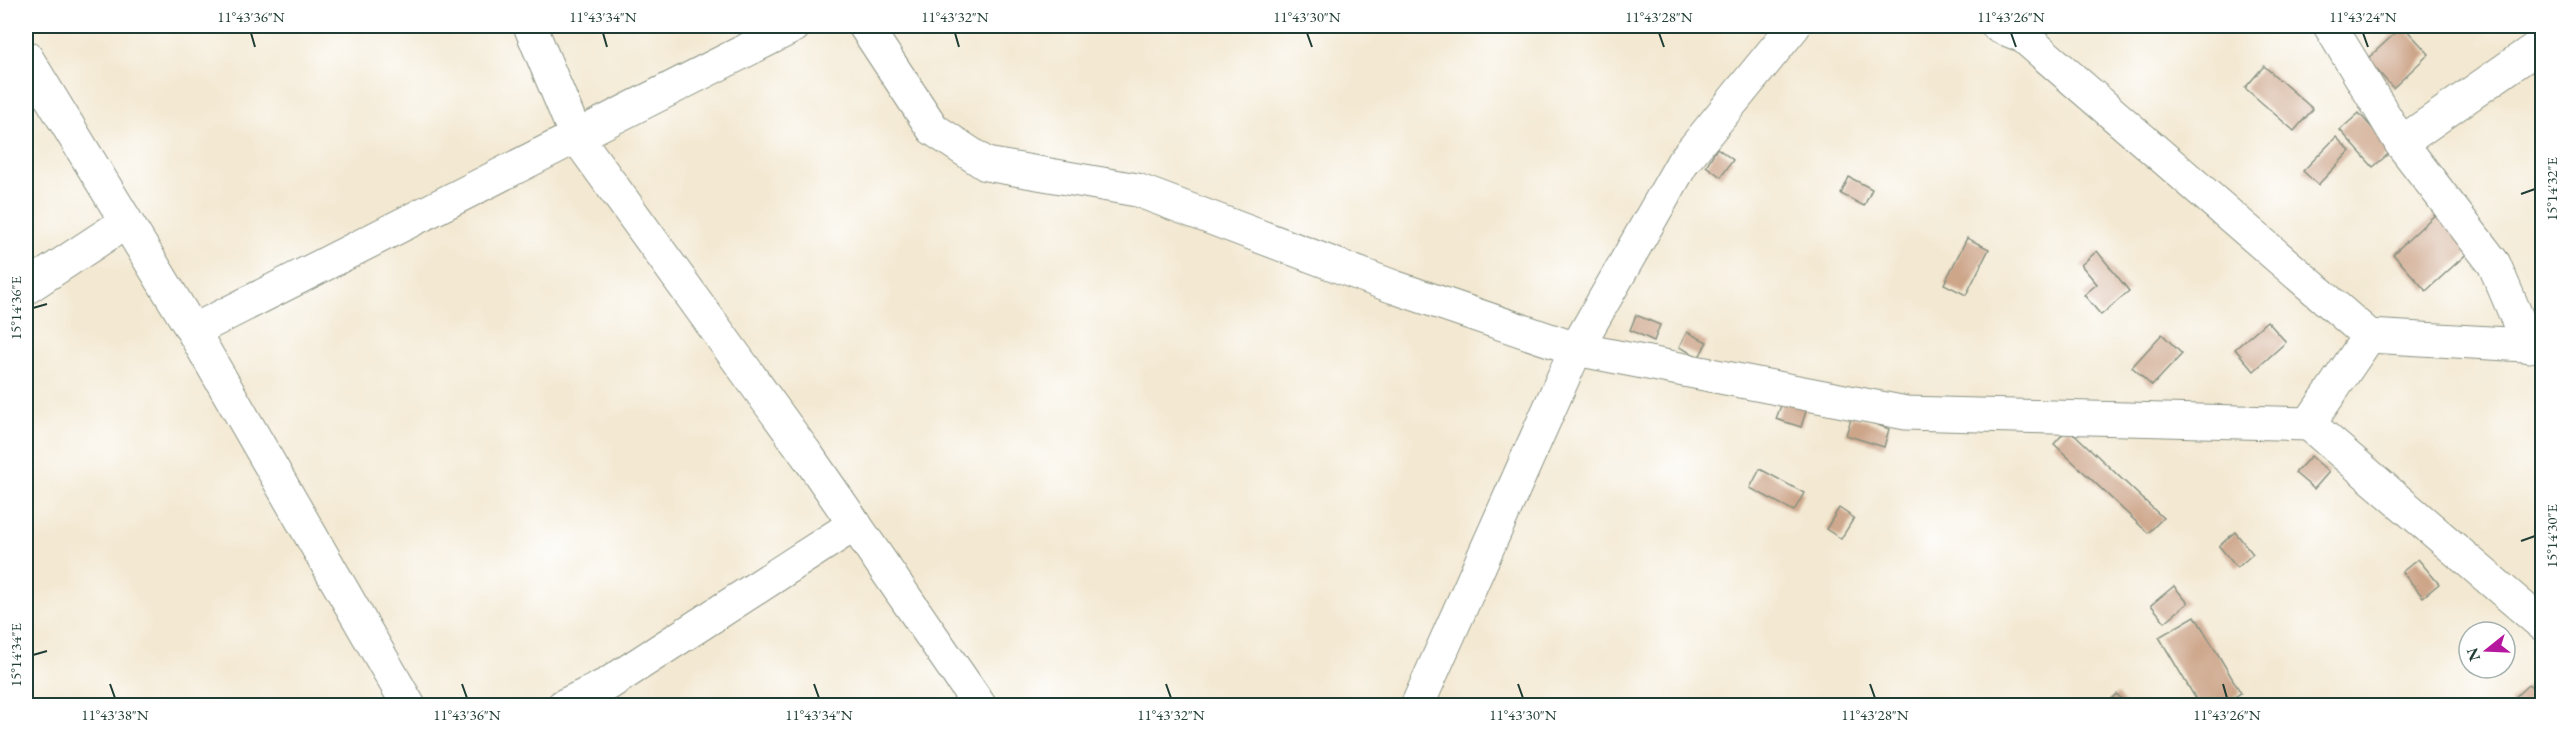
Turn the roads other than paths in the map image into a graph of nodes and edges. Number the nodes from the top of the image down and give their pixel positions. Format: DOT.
graph roads {
  1 [pos="530,26"];
  2 [pos="794,26"];
  3 [pos="865,26"];
  4 [pos="1794,26"];
  5 [pos="1998,26"];
  6 [pos="2330,26"];
  7 [pos="2542,44"];
  8 [pos="26,57"];
  9 [pos="576,136"];
  10 [pos="2401,143"];
  11 [pos="126,222"];
  12 [pos="26,288"];
  13 [pos="193,331"];
  14 [pos="2369,336"];
  15 [pos="2536,346"];
  16 [pos="1576,349"];
  17 [pos="2309,424"];
  18 [pos="855,524"];
  19 [pos="2542,624"];
  20 [pos="409,705"];
  21 [pos="563,705"];
  22 [pos="980,705"];
  23 [pos="1417,705"];
  1 -- 9 [label="street"];
  2 -- 9 [label="street"];
  3 -- 16 [label="street"];
  4 -- 16 [label="street"];
  5 -- 14 [label="street"];
  6 -- 10 [label="street"];
  7 -- 10 [label="street"];
  8 -- 11 [label="street"];
  9 -- 13 [label="street"];
  9 -- 18 [label="street"];
  10 -- 15 [label="street"];
  11 -- 12 [label="street"];
  11 -- 13 [label="street"];
  13 -- 20 [label="street"];
  14 -- 15 [label="street"];
  14 -- 17 [label="street"];
  16 -- 17 [label="street"];
  16 -- 23 [label="street"];
  17 -- 19 [label="street"];
  18 -- 21 [label="street"];
  18 -- 22 [label="street"];
}
